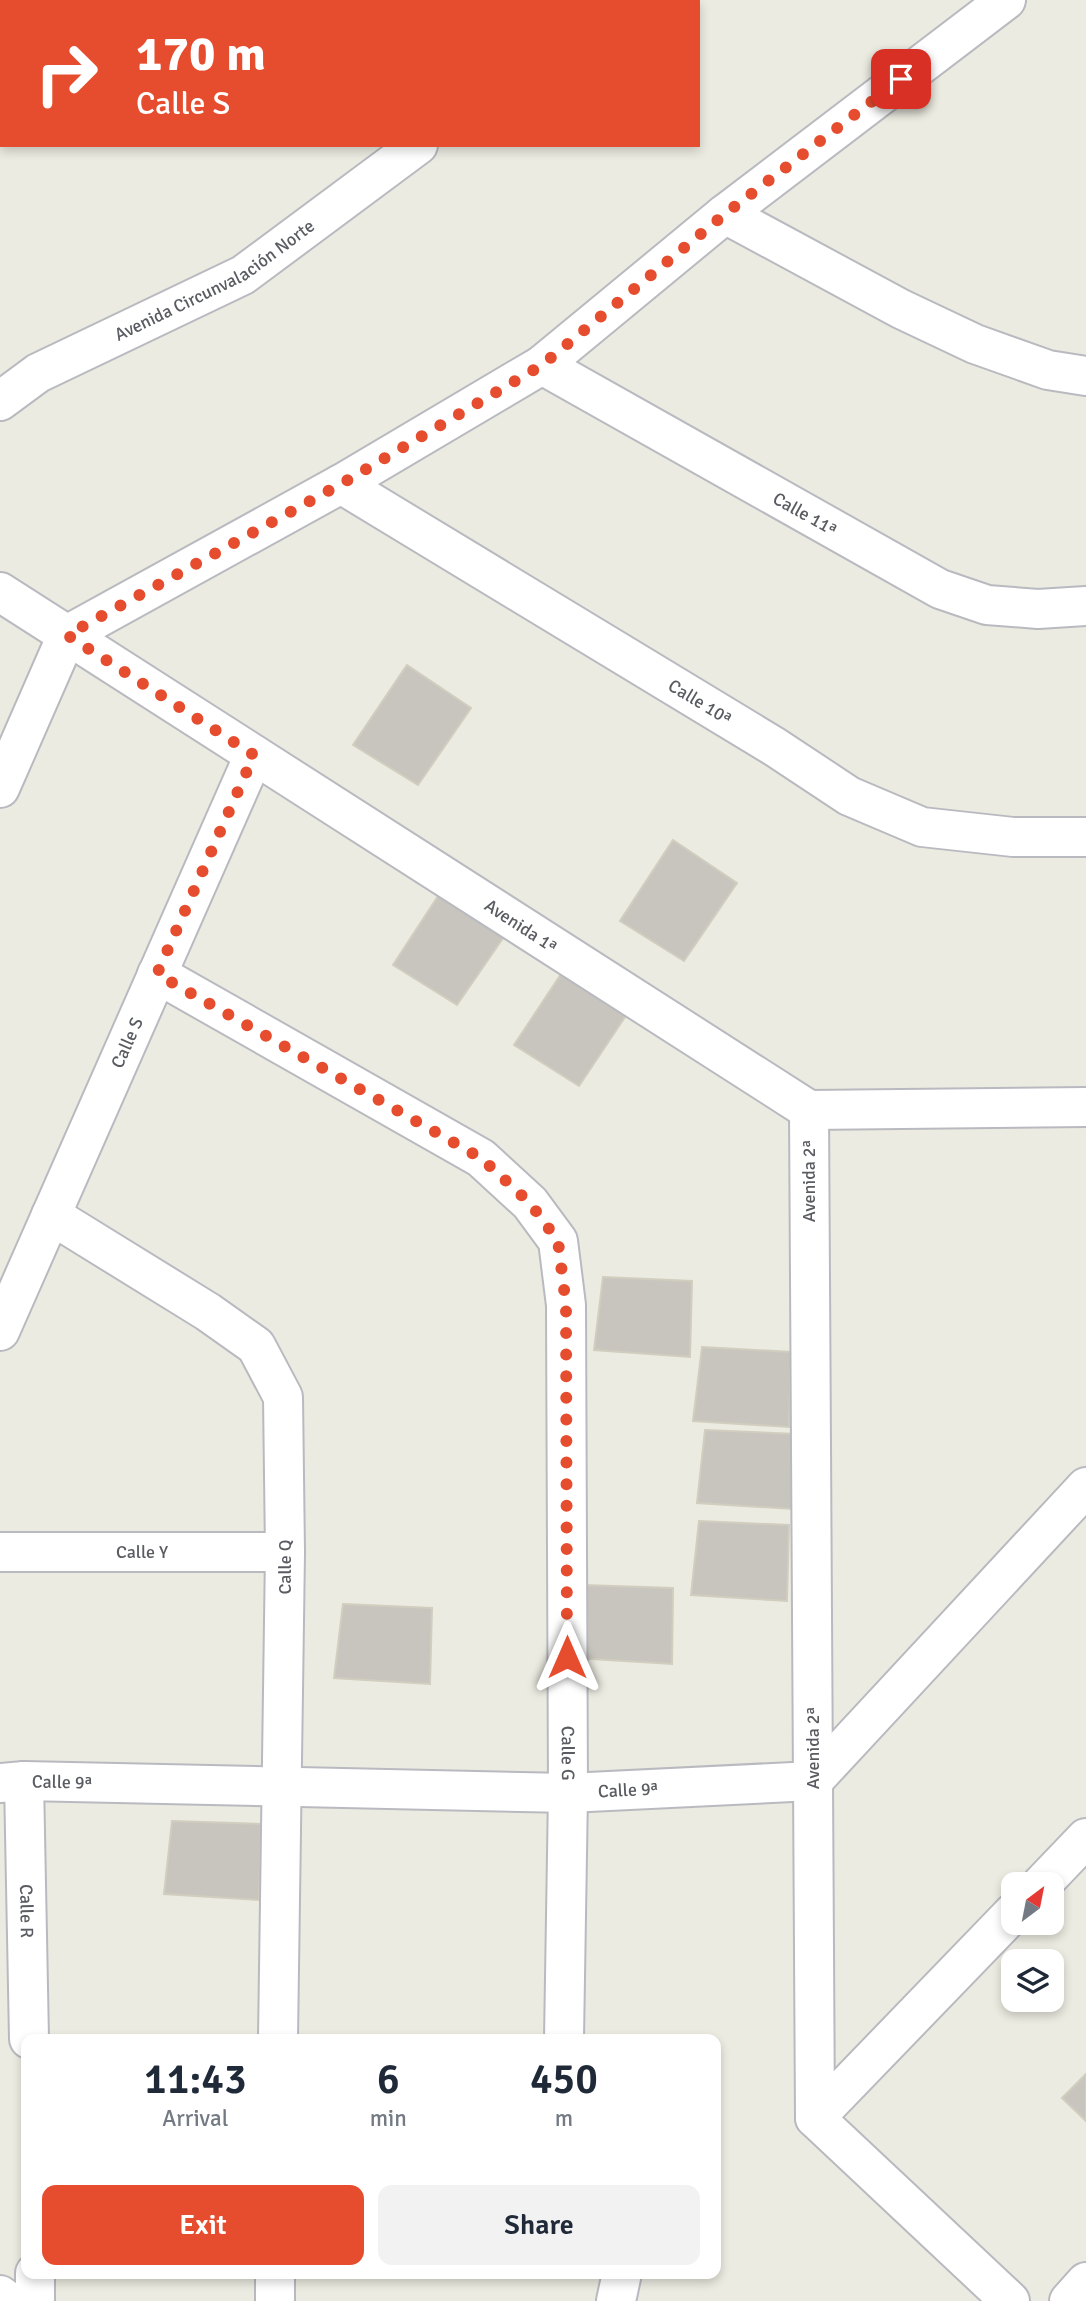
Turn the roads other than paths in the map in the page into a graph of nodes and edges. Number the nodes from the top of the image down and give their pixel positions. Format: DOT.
graph roads {
  1 [pos="1006,0"];
  2 [pos="415,147"];
  3 [pos="725,214"];
  4 [pos="542,365"];
  5 [pos="1086,376"];
  6 [pos="0,401"];
  7 [pos="341,484"];
  8 [pos="0,592"];
  9 [pos="1086,606"];
  10 [pos="67,635"];
  11 [pos="254,755"];
  12 [pos="0,788"];
  13 [pos="1086,837"];
  14 [pos="157,974"];
  15 [pos="1086,1107"];
  16 [pos="809,1110"];
  17 [pos="51,1215"];
  18 [pos="0,1331"];
  19 [pos="1086,1487"];
  20 [pos="0,1552"];
  21 [pos="285,1552"];
  22 [pos="12,1782"];
  23 [pos="813,1782"];
  24 [pos="281,1786"];
  25 [pos="568,1793"];
  26 [pos="1086,1838"];
  27 [pos="1053,1872"];
  28 [pos="1001,1925"];
  29 [pos="29,2034"];
  30 [pos="278,2034"];
  31 [pos="564,2034"];
  32 [pos="815,2118"];
  33 [pos="35,2279"];
  34 [pos="275,2279"];
  35 [pos="621,2279"];
  36 [pos="1086,2282"];
  37 [pos="0,2295"];
  38 [pos="8,2301"];
  39 [pos="35,2301"];
  40 [pos="275,2301"];
  41 [pos="616,2301"];
  42 [pos="1010,2301"];
  43 [pos="1069,2301"];
  1 -- 3 [label="street"];
  2 -- 6 [label="street, Avenida Circunvalación Norte"];
  3 -- 4 [label="street"];
  3 -- 5 [label="street"];
  4 -- 7 [label="street"];
  4 -- 9 [label="street, Calle 11ª"];
  7 -- 10 [label="street"];
  7 -- 13 [label="street, Calle 10ª"];
  8 -- 10 [label="street, Avenida 1ª"];
  10 -- 11 [label="street, Avenida 1ª"];
  10 -- 12 [label="street"];
  11 -- 14 [label="street, Calle S"];
  11 -- 16 [label="street, Avenida 1ª"];
  14 -- 17 [label="street, Calle S"];
  14 -- 25 [label="street, Calle G"];
  15 -- 16 [label="street"];
  16 -- 23 [label="street, Avenida 2ª"];
  17 -- 18 [label="street, Calle S"];
  17 -- 21 [label="street, Calle Q"];
  19 -- 23 [label="street"];
  20 -- 21 [label="street, Calle Y"];
  21 -- 24 [label="street, Calle Q"];
  22 -- 24 [label="street, Calle 9ª"];
  22 -- 29 [label="street, Calle R"];
  23 -- 25 [label="street, Calle 9ª"];
  23 -- 32 [label="street, Avenida 2ª"];
  24 -- 25 [label="street, Calle 9ª"];
  24 -- 30 [label="street, Calle Q"];
  25 -- 31 [label="street, Calle G"];
  26 -- 27 [label="street"];
  28 -- 32 [label="street"];
  32 -- 42 [label="street"];
  33 -- 39 [label="street"];
  34 -- 40 [label="street"];
  35 -- 41 [label="street"];
  36 -- 43 [label="street"];
  37 -- 38 [label="street"];
}
